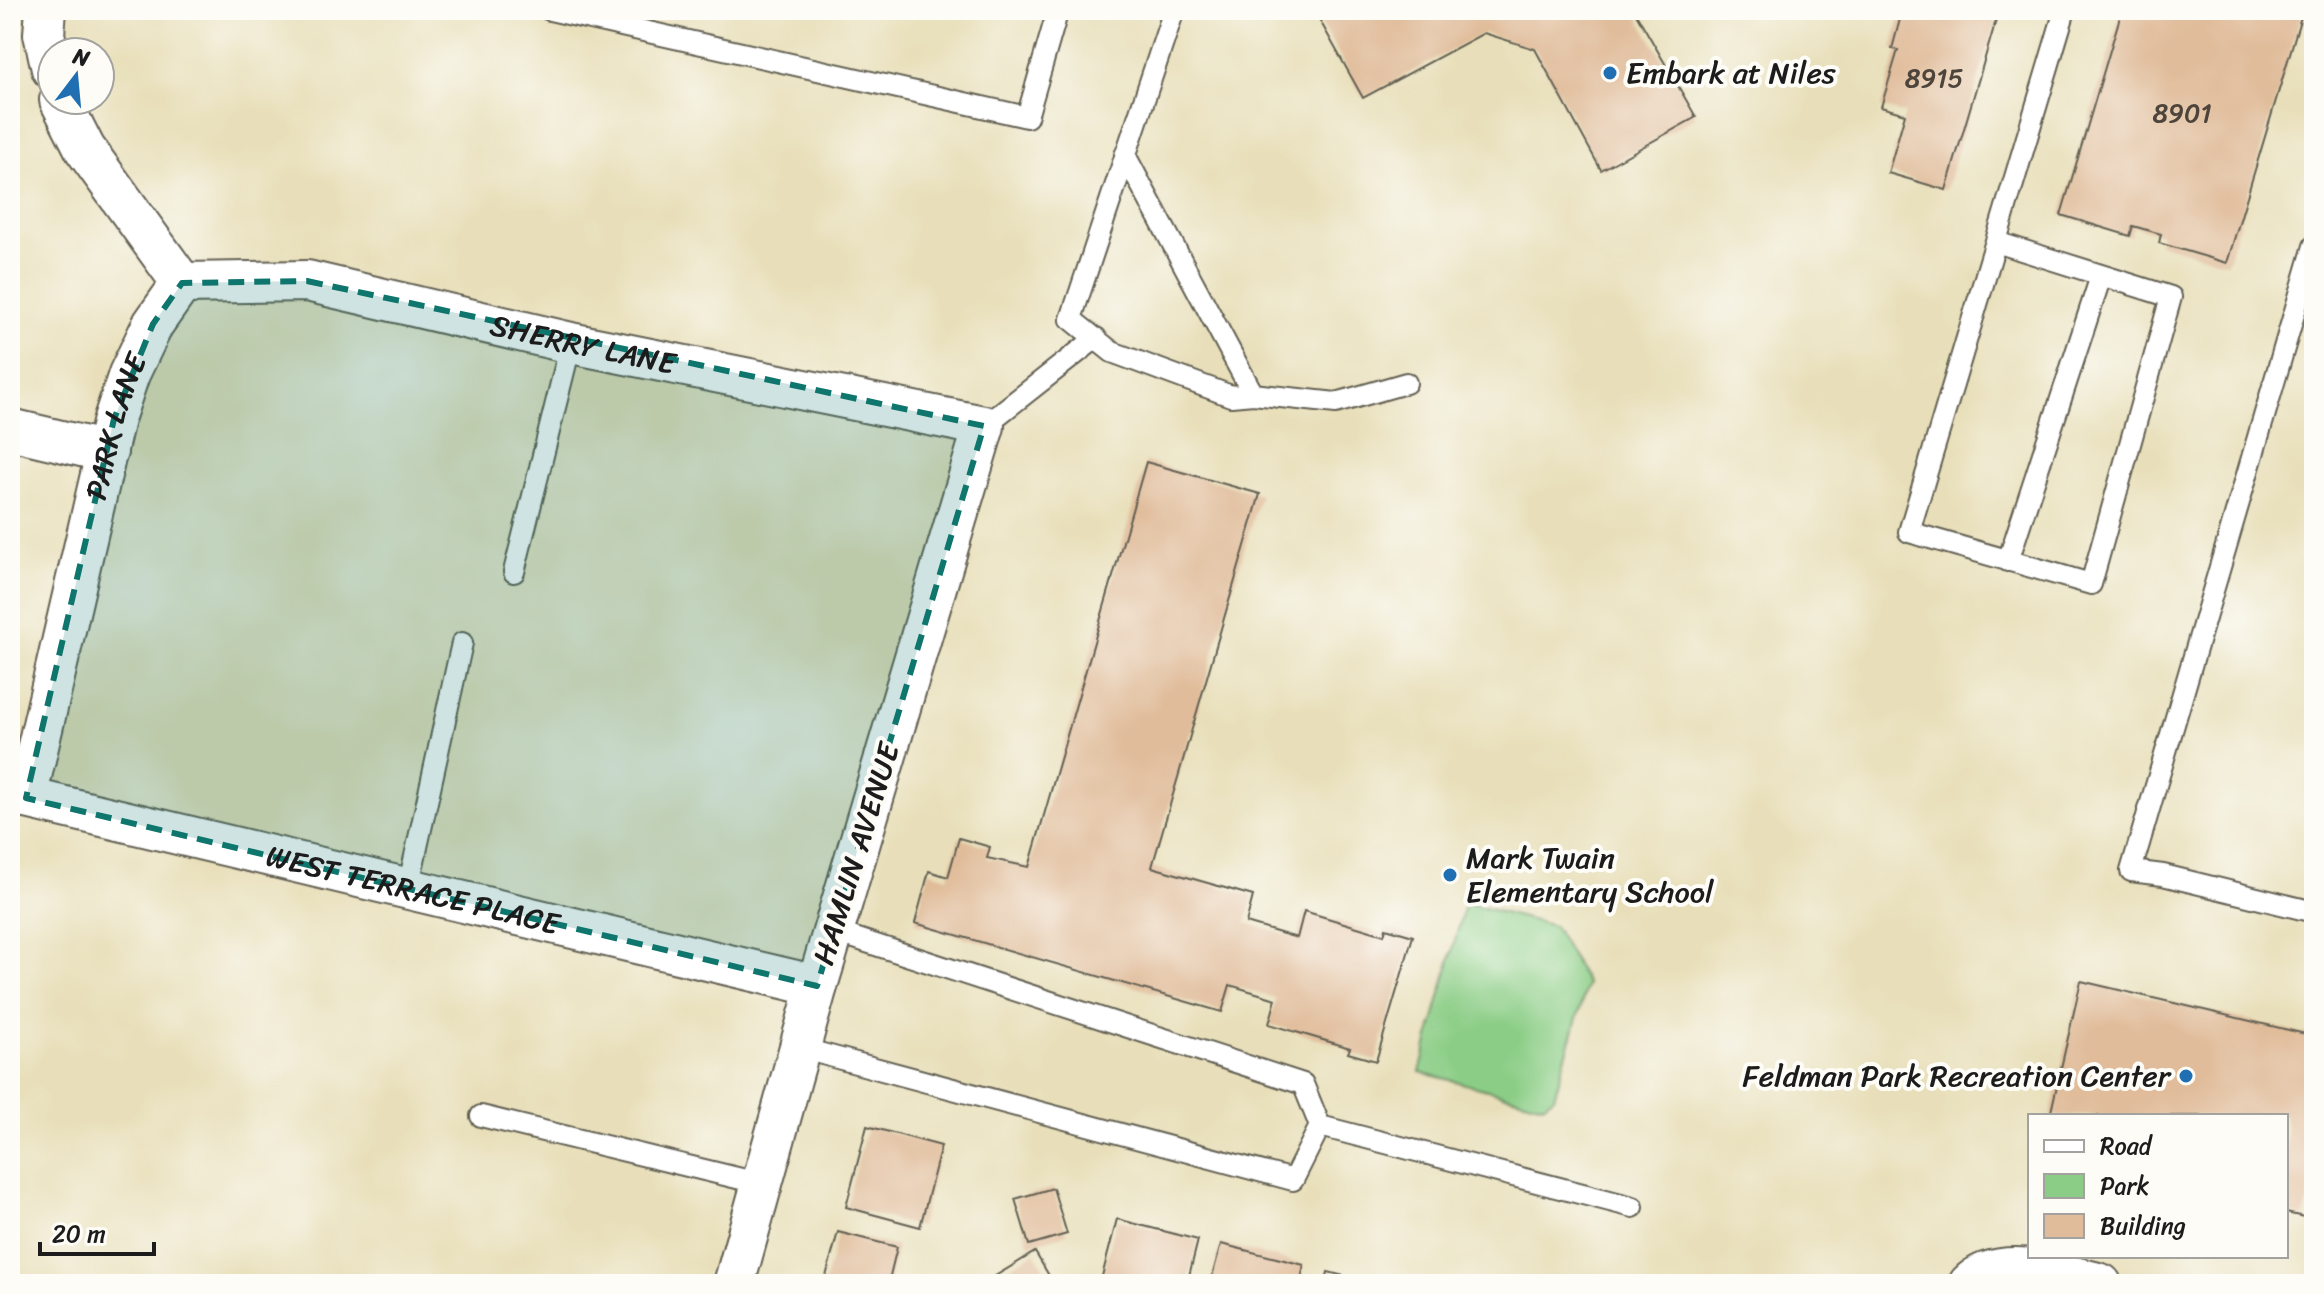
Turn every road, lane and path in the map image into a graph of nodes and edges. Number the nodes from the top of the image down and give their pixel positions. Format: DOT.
graph roads {
  1 [pos="46,10"];
  2 [pos="550,10"];
  3 [pos="1174,10"];
  4 [pos="2065,10"];
  5 [pos="1054,11"];
  6 [pos="44,36"];
  7 [pos="68,116"];
  8 [pos="1125,155"];
  9 [pos="1996,242"];
  10 [pos="2314,246"];
  11 [pos="2101,276"];
  12 [pos="182,283"];
  13 [pos="1096,338"];
  14 [pos="571,343"];
  15 [pos="1406,383"];
  16 [pos="1253,394"];
  17 [pos="984,426"];
  18 [pos="10,429"];
  19 [pos="107,452"];
  20 [pos="2008,561"];
  21 [pos="514,572"];
  22 [pos="462,643"];
  23 [pos="18,796"];
  24 [pos="408,888"];
  25 [pos="2314,912"];
  26 [pos="833,931"];
  27 [pos="817,986"];
  28 [pos="800,1048"];
  29 [pos="481,1116"];
  30 [pos="1320,1126"];
  31 [pos="762,1184"];
  32 [pos="1633,1207"];
  33 [pos="1973,1280"];
  34 [pos="734,1284"];
  35 [pos="2101,1284"];
  1 -- 6 [label="street"];
  2 -- 5 [label="lane"];
  3 -- 8 [label="lane"];
  4 -- 9 [label="lane"];
  7 -- 12 [label="street"];
  8 -- 13 [label="lane"];
  8 -- 16 [label="lane"];
  9 -- 11 [label="lane"];
  9 -- 20 [label="lane"];
  10 -- 25 [label="lane"];
  11 -- 20 [label="lane"];
  11 -- 20 [label="lane"];
  12 -- 14 [label="street, SHERRY LANE"];
  12 -- 19 [label="street, PARK LANE"];
  13 -- 16 [label="lane"];
  13 -- 17 [label="lane"];
  14 -- 17 [label="street, SHERRY LANE"];
  14 -- 21 [label="lane"];
  15 -- 16 [label="lane"];
  17 -- 26 [label="street, HAMLIN AVENUE"];
  18 -- 19 [label="street"];
  19 -- 23 [label="street, PARK LANE"];
  22 -- 24 [label="lane"];
  23 -- 24 [label="street, WEST TERRACE PLACE"];
  24 -- 27 [label="street, WEST TERRACE PLACE"];
  26 -- 27 [label="street, HAMLIN AVENUE"];
  26 -- 30 [label="lane"];
  27 -- 28 [label="street, HAMLIN AVENUE"];
  28 -- 30 [label="lane"];
  28 -- 31 [label="street, HAMLIN AVENUE"];
  29 -- 31 [label="lane"];
  30 -- 32 [label="lane"];
  31 -- 34 [label="street, HAMLIN AVENUE"];
  33 -- 35 [label="street"];
}
